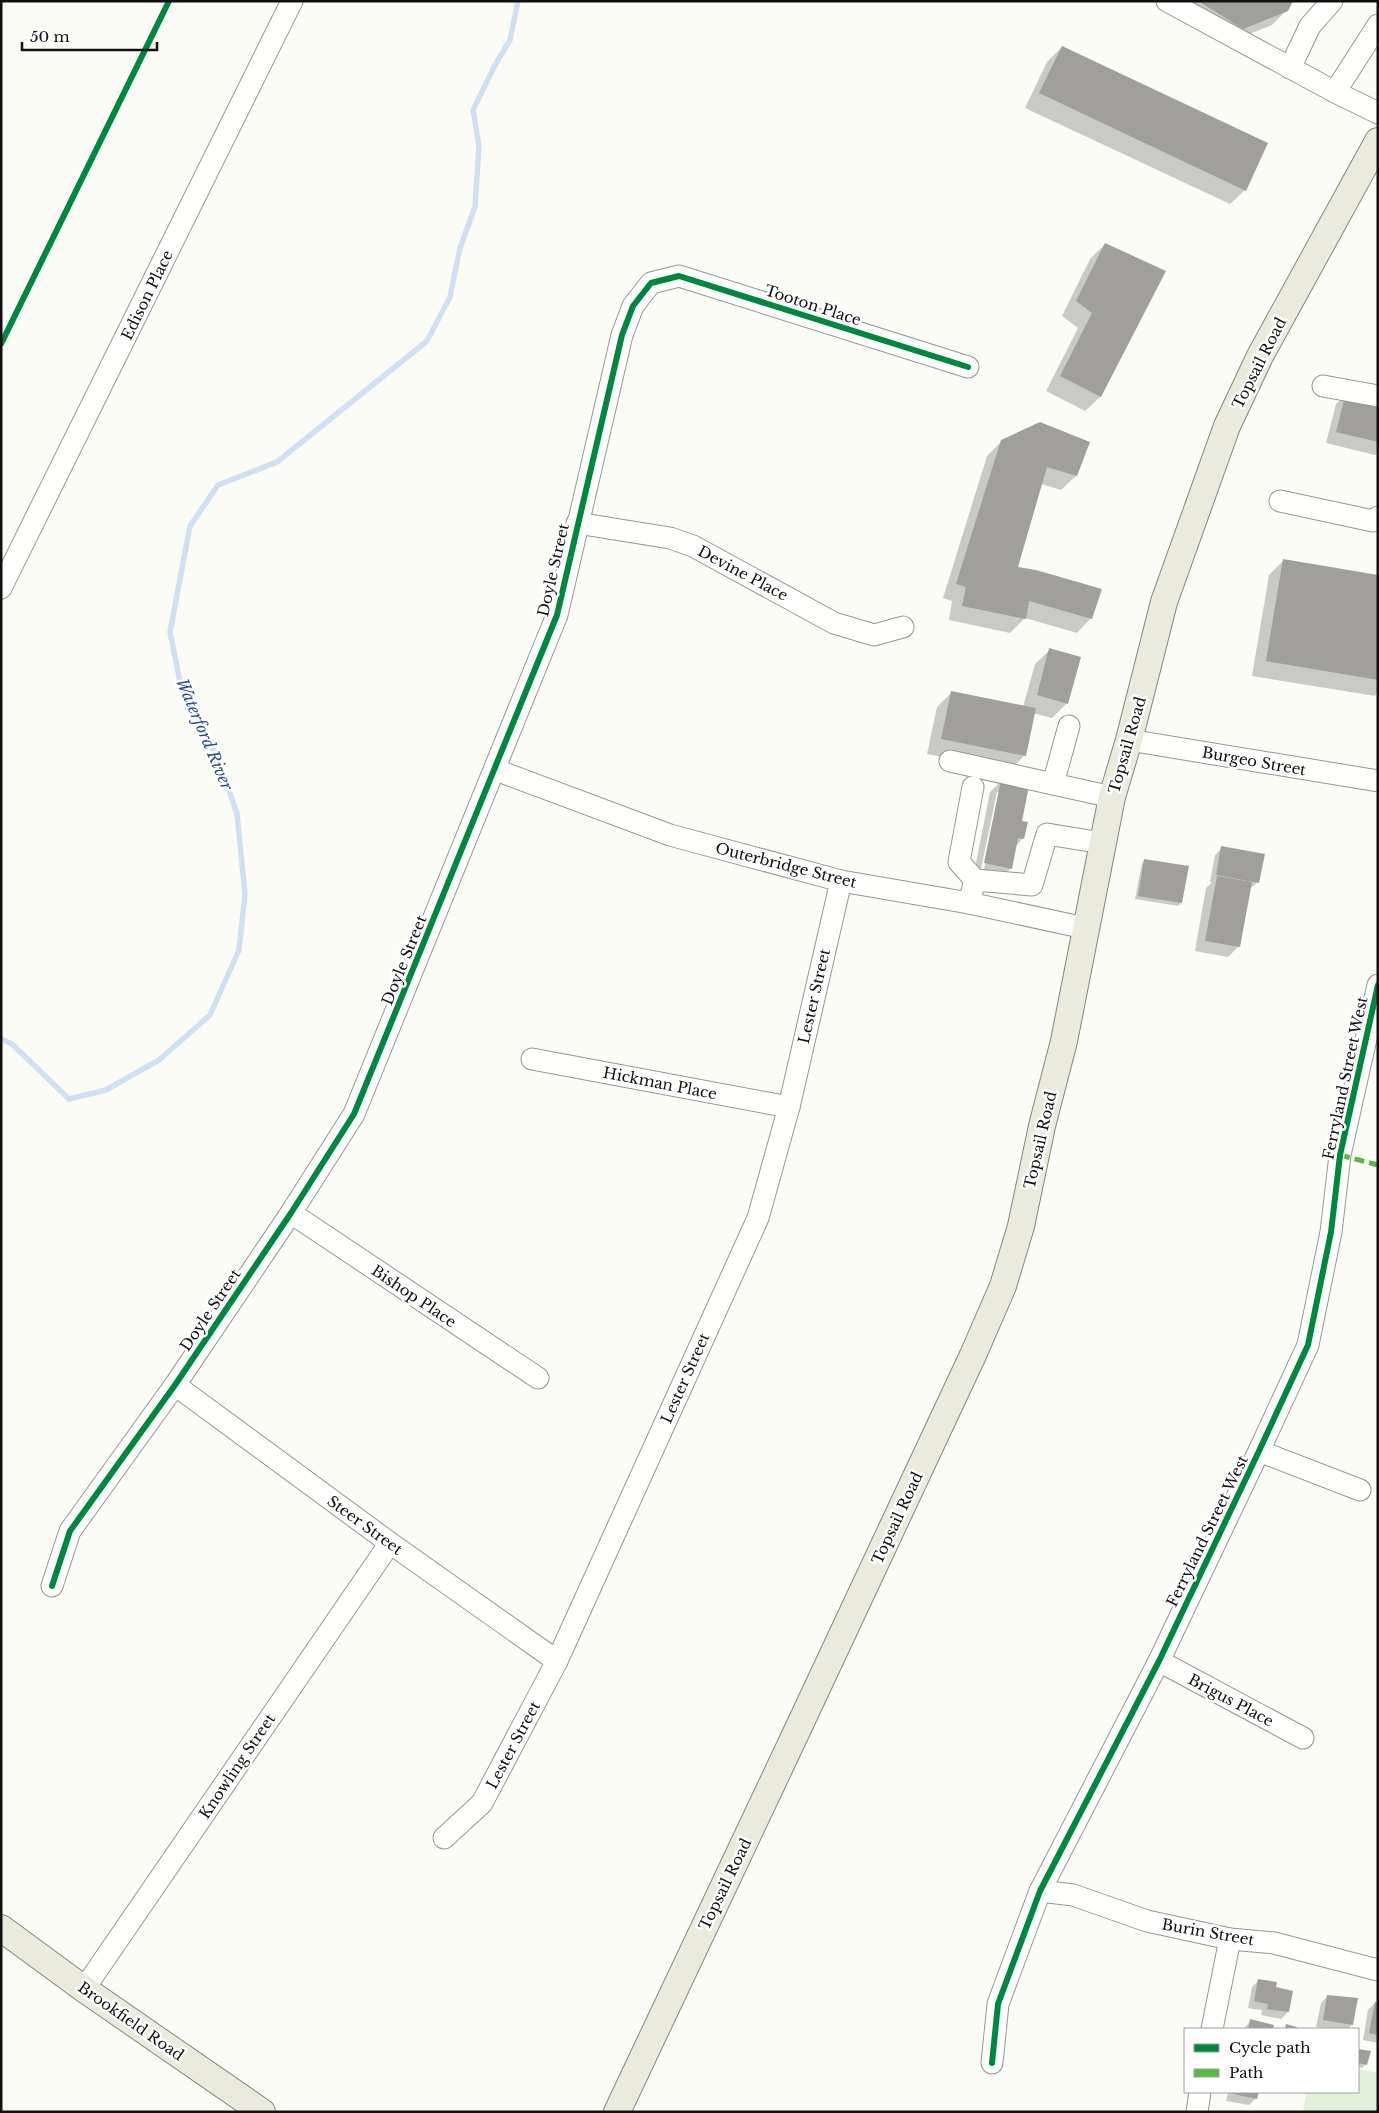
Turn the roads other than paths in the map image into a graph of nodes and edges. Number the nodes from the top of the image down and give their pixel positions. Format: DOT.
graph roads {
  1 [pos="292,1"];
  2 [pos="1166,1"];
  3 [pos="1332,1"];
  4 [pos="1378,25"];
  5 [pos="1290,68"];
  6 [pos="1335,92"];
  7 [pos="1378,113"];
  8 [pos="1378,141"];
  9 [pos="650,283"];
  10 [pos="968,367"];
  11 [pos="1323,386"];
  12 [pos="1378,396"];
  13 [pos="1280,501"];
  14 [pos="1378,518"];
  15 [pos="577,523"];
  16 [pos="1,588"];
  17 [pos="904,627"];
  18 [pos="1069,726"];
  19 [pos="1129,740"];
  20 [pos="950,761"];
  21 [pos="496,770"];
  22 [pos="1378,782"];
  23 [pos="1053,784"];
  24 [pos="973,787"];
  25 [pos="1112,797"];
  26 [pos="1102,843"];
  27 [pos="975,880"];
  28 [pos="841,881"];
  29 [pos="969,903"];
  30 [pos="1085,928"];
  31 [pos="1378,985"];
  32 [pos="1374,1026"];
  33 [pos="532,1059"];
  34 [pos="789,1107"];
  35 [pos="291,1213"];
  36 [pos="538,1378"];
  37 [pos="175,1385"];
  38 [pos="1259,1451"];
  39 [pos="1360,1490"];
  40 [pos="390,1543"];
  41 [pos="52,1586"];
  42 [pos="557,1661"];
  43 [pos="1159,1661"];
  44 [pos="1303,1738"];
  45 [pos="444,1838"];
  46 [pos="1040,1891"];
  47 [pos="1,1928"];
  48 [pos="1230,1939"];
  49 [pos="1378,1970"];
  50 [pos="84,1989"];
  51 [pos="1212,2028"];
  52 [pos="992,2063"];
  53 [pos="1200,2093"];
  54 [pos="262,2112"];
  55 [pos="617,2112"];
  56 [pos="1197,2112"];
  1 -- 16 [label="street, Edison Place"];
  2 -- 5 [label="street"];
  3 -- 5 [label="street"];
  4 -- 6 [label="street"];
  5 -- 6 [label="street"];
  6 -- 7 [label="street"];
  8 -- 19 [label="main road, Topsail Road"];
  9 -- 10 [label="street, Tooton Place"];
  9 -- 15 [label="street, Doyle Street"];
  11 -- 12 [label="street"];
  13 -- 14 [label="street"];
  15 -- 17 [label="street, Devine Place"];
  15 -- 21 [label="street, Doyle Street"];
  18 -- 23 [label="street"];
  19 -- 22 [label="street, Burgeo Street"];
  19 -- 25 [label="main road, Topsail Road"];
  20 -- 23 [label="street"];
  21 -- 28 [label="street, Outerbridge Street"];
  21 -- 35 [label="street, Doyle Street"];
  23 -- 25 [label="street"];
  24 -- 27 [label="street"];
  25 -- 26 [label="main road, Topsail Road"];
  26 -- 27 [label="street"];
  26 -- 30 [label="main road, Topsail Road"];
  27 -- 29 [label="street"];
  28 -- 29 [label="street, Outerbridge Street"];
  28 -- 34 [label="street, Lester Street"];
  29 -- 30 [label="street, Outerbridge Street"];
  30 -- 55 [label="main road, Topsail Road"];
  31 -- 32 [label="street, Ferryland Street West"];
  32 -- 38 [label="street, Ferryland Street West"];
  33 -- 34 [label="street, Hickman Place"];
  34 -- 42 [label="street, Lester Street"];
  35 -- 36 [label="street, Bishop Place"];
  35 -- 37 [label="street, Doyle Street"];
  37 -- 40 [label="street, Steer Street"];
  37 -- 41 [label="street, Doyle Street"];
  38 -- 39 [label="street"];
  38 -- 43 [label="street, Ferryland Street West"];
  40 -- 42 [label="street, Steer Street"];
  40 -- 50 [label="street, Knowling Street"];
  42 -- 45 [label="street, Lester Street"];
  43 -- 44 [label="street, Brigus Place"];
  43 -- 46 [label="street, Ferryland Street West"];
  46 -- 48 [label="street, Burin Street"];
  46 -- 52 [label="street, Ferryland Street West"];
  47 -- 50 [label="main road, Brookfield Road"];
  48 -- 49 [label="street, Burin Street"];
  48 -- 51 [label="street"];
  50 -- 54 [label="main road, Brookfield Road"];
  53 -- 56 [label="street"];
}
